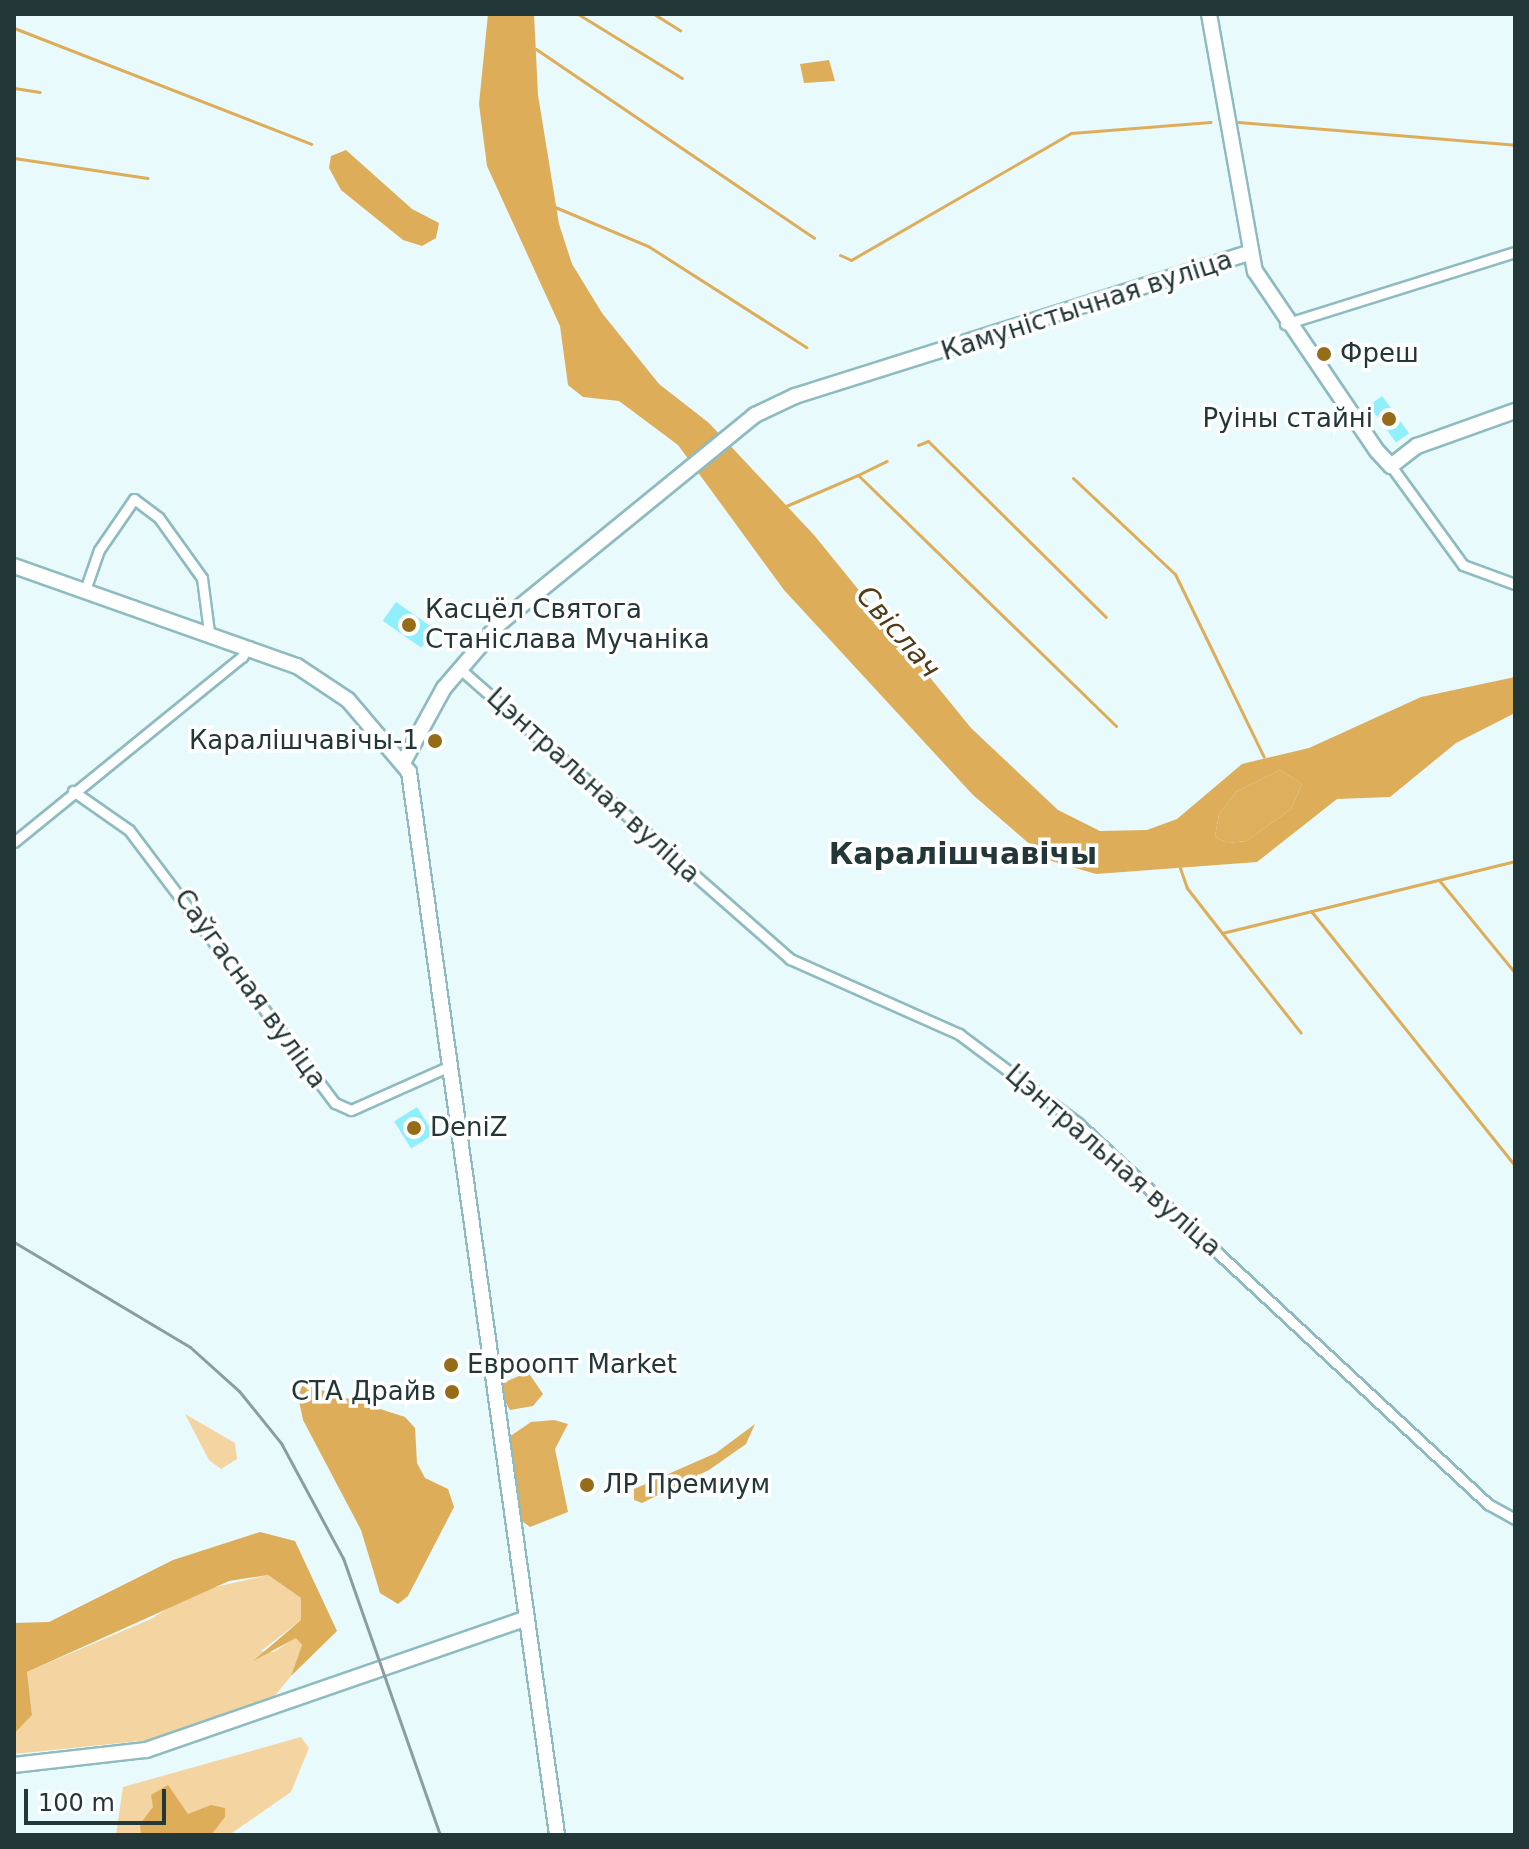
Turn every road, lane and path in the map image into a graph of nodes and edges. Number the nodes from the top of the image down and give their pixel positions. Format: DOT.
graph roads {
  1 [pos="1209,14"];
  2 [pos="1515,252"];
  3 [pos="1249,253"];
  4 [pos="1285,324"];
  5 [pos="1515,411"];
  6 [pos="1391,466"];
  7 [pos="676,478"];
  8 [pos="14,566"];
  9 [pos="1515,584"];
  10 [pos="85,590"];
  11 [pos="209,632"];
  12 [pos="249,646"];
  13 [pos="459,668"];
  14 [pos="404,761"];
  15 [pos="73,791"];
  16 [pos="14,842"];
  17 [pos="450,1066"];
  18 [pos="1515,1519"];
  19 [pos="524,1619"];
  20 [pos="14,1765"];
  21 [pos="557,1835"];
  1 -- 3 [label="main road"];
  2 -- 4 [label="street"];
  3 -- 4 [label="main road, Камуністычная вуліца"];
  3 -- 7 [label="main road, Камуністычная вуліца"];
  4 -- 6 [label="main road, Камуністычная вуліца"];
  5 -- 6 [label="main road"];
  6 -- 9 [label="street, Камуністычная вуліца"];
  7 -- 13 [label="main road, Цэнтральная вуліца"];
  8 -- 10 [label="main road"];
  10 -- 11 [label="main road"];
  10 -- 11 [label="street"];
  11 -- 12 [label="main road"];
  12 -- 14 [label="main road"];
  12 -- 15 [label="street"];
  13 -- 14 [label="main road, Цэнтральная вуліца"];
  13 -- 18 [label="street, Цэнтральная вуліца"];
  14 -- 17 [label="main road"];
  15 -- 16 [label="street"];
  15 -- 17 [label="street, Саўгасная вуліца"];
  17 -- 19 [label="main road"];
  19 -- 20 [label="main road"];
  19 -- 21 [label="main road"];
}
